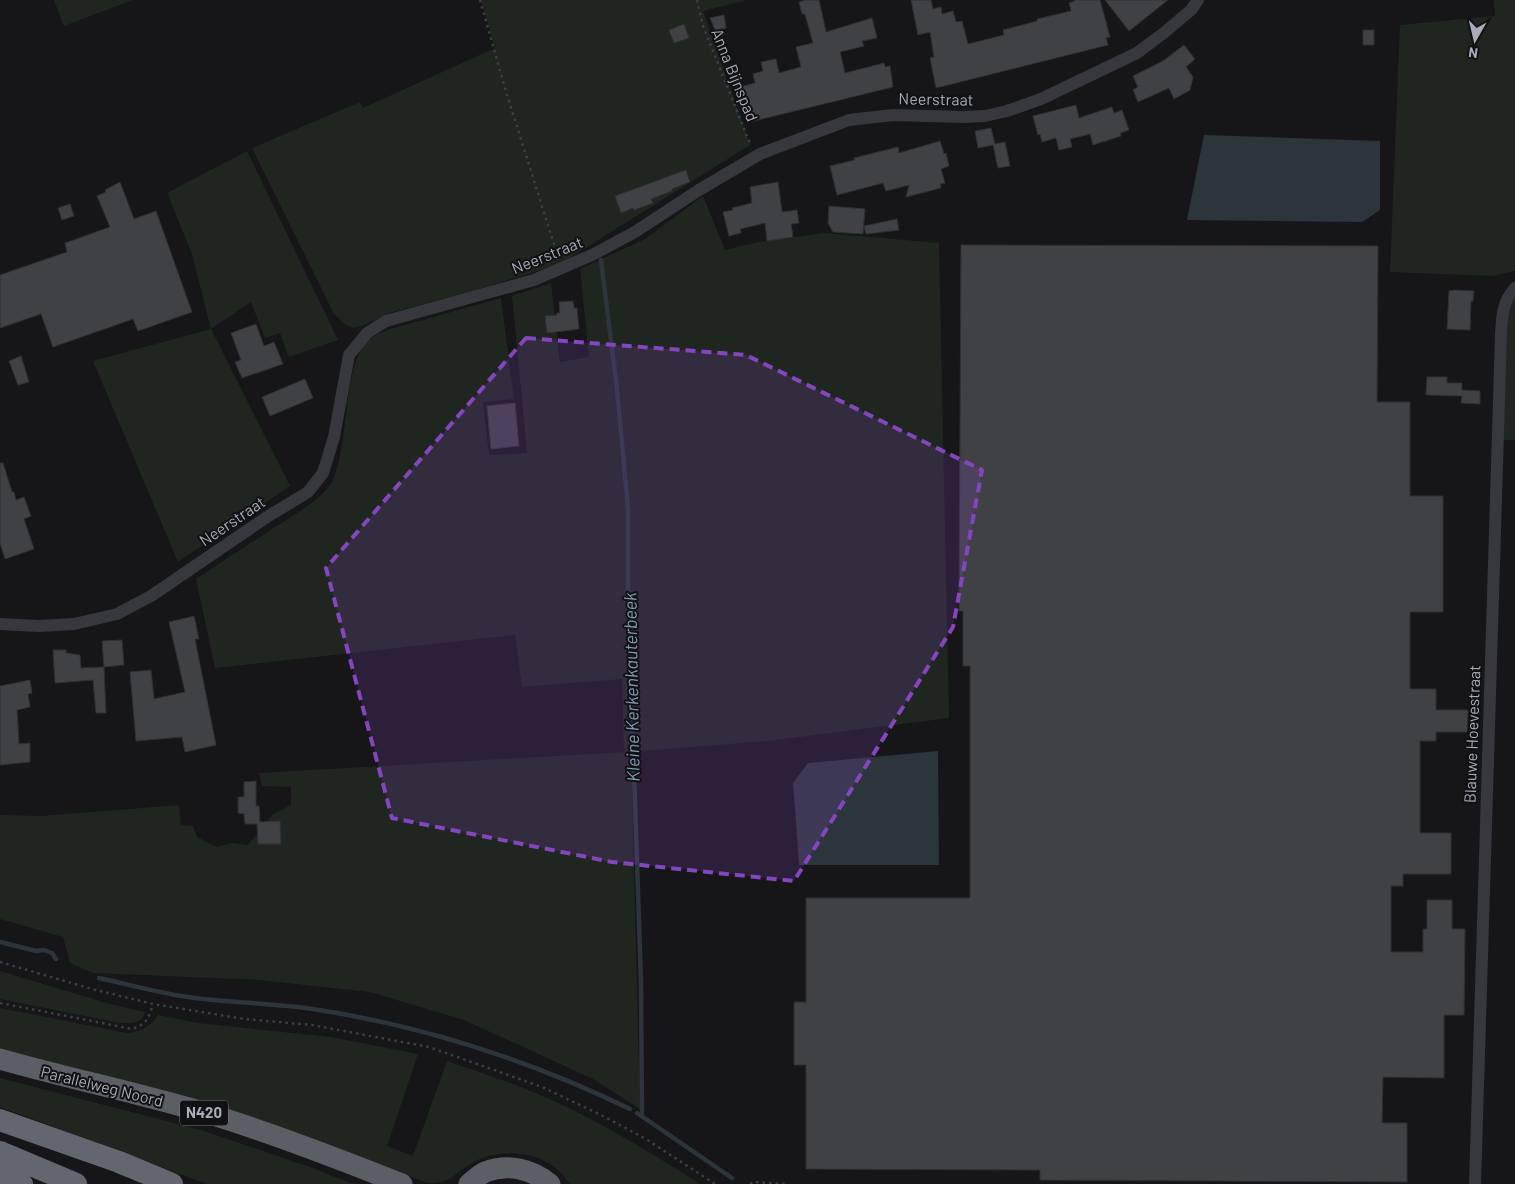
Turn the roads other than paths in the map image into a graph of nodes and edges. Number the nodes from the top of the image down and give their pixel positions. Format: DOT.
graph roads {
  1 [pos="1198,0"];
  2 [pos="1515,288"];
  3 [pos="0,624"];
  4 [pos="0,1059"];
  5 [pos="0,1071"];
  6 [pos="0,1120"];
  7 [pos="0,1152"];
  8 [pos="0,1175"];
  9 [pos="22,1184"];
  10 [pos="76,1184"];
  11 [pos="172,1184"];
  12 [pos="370,1184"];
  13 [pos="402,1184"];
  14 [pos="468,1184"];
  15 [pos="550,1184"];
  16 [pos="1475,1184"];
  1 -- 3 [label="street, Neerstraat"];
  2 -- 16 [label="street, Blauwe Hoevestraat"];
  4 -- 13 [label="highway, Parallelweg Noord / N420"];
  5 -- 12 [label="highway, Parallelweg Noord / N420"];
  6 -- 11 [label="highway"];
  7 -- 10 [label="highway"];
  8 -- 9 [label="highway"];
  14 -- 15 [label="highway"];
}
